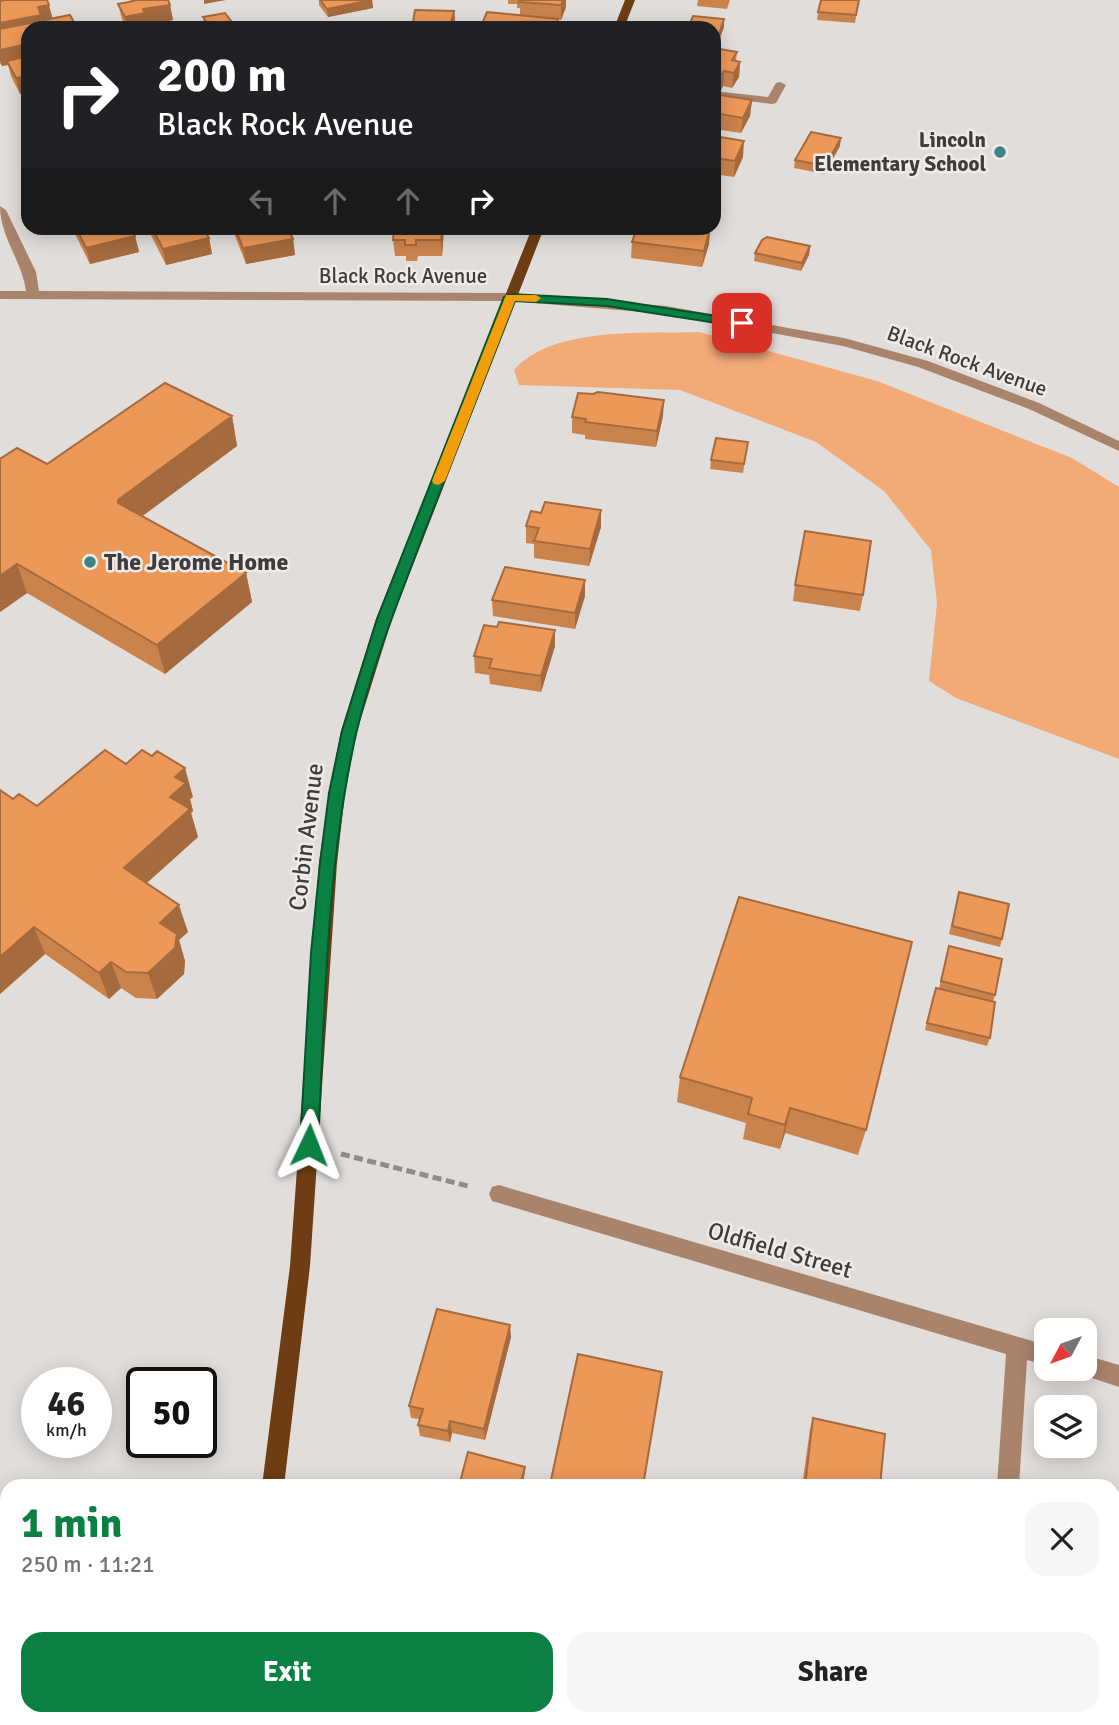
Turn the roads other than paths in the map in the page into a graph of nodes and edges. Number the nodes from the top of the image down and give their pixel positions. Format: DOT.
graph roads {
  1 [pos="630,0"];
  2 [pos="622,21"];
  3 [pos="780,85"];
  4 [pos="721,95"];
  5 [pos="0,210"];
  6 [pos="535,235"];
  7 [pos="0,295"];
  8 [pos="33,295"];
  9 [pos="510,297"];
  10 [pos="1119,447"];
  11 [pos="499,1194"];
  12 [pos="1017,1347"];
  13 [pos="1034,1352"];
  14 [pos="1097,1370"];
  15 [pos="1119,1376"];
  16 [pos="274,1479"];
  17 [pos="1008,1479"];
  1 -- 2 [label="main road"];
  3 -- 4 [label="street"];
  5 -- 8 [label="street"];
  6 -- 9 [label="main road, Corbin Avenue"];
  7 -- 8 [label="street, Black Rock Avenue"];
  8 -- 9 [label="street, Black Rock Avenue"];
  9 -- 10 [label="street, Black Rock Avenue"];
  9 -- 16 [label="main road, Corbin Avenue"];
  11 -- 12 [label="street, Oldfield Street"];
  12 -- 13 [label="street, Oldfield Street"];
  12 -- 17 [label="street"];
  14 -- 15 [label="street"];
}
